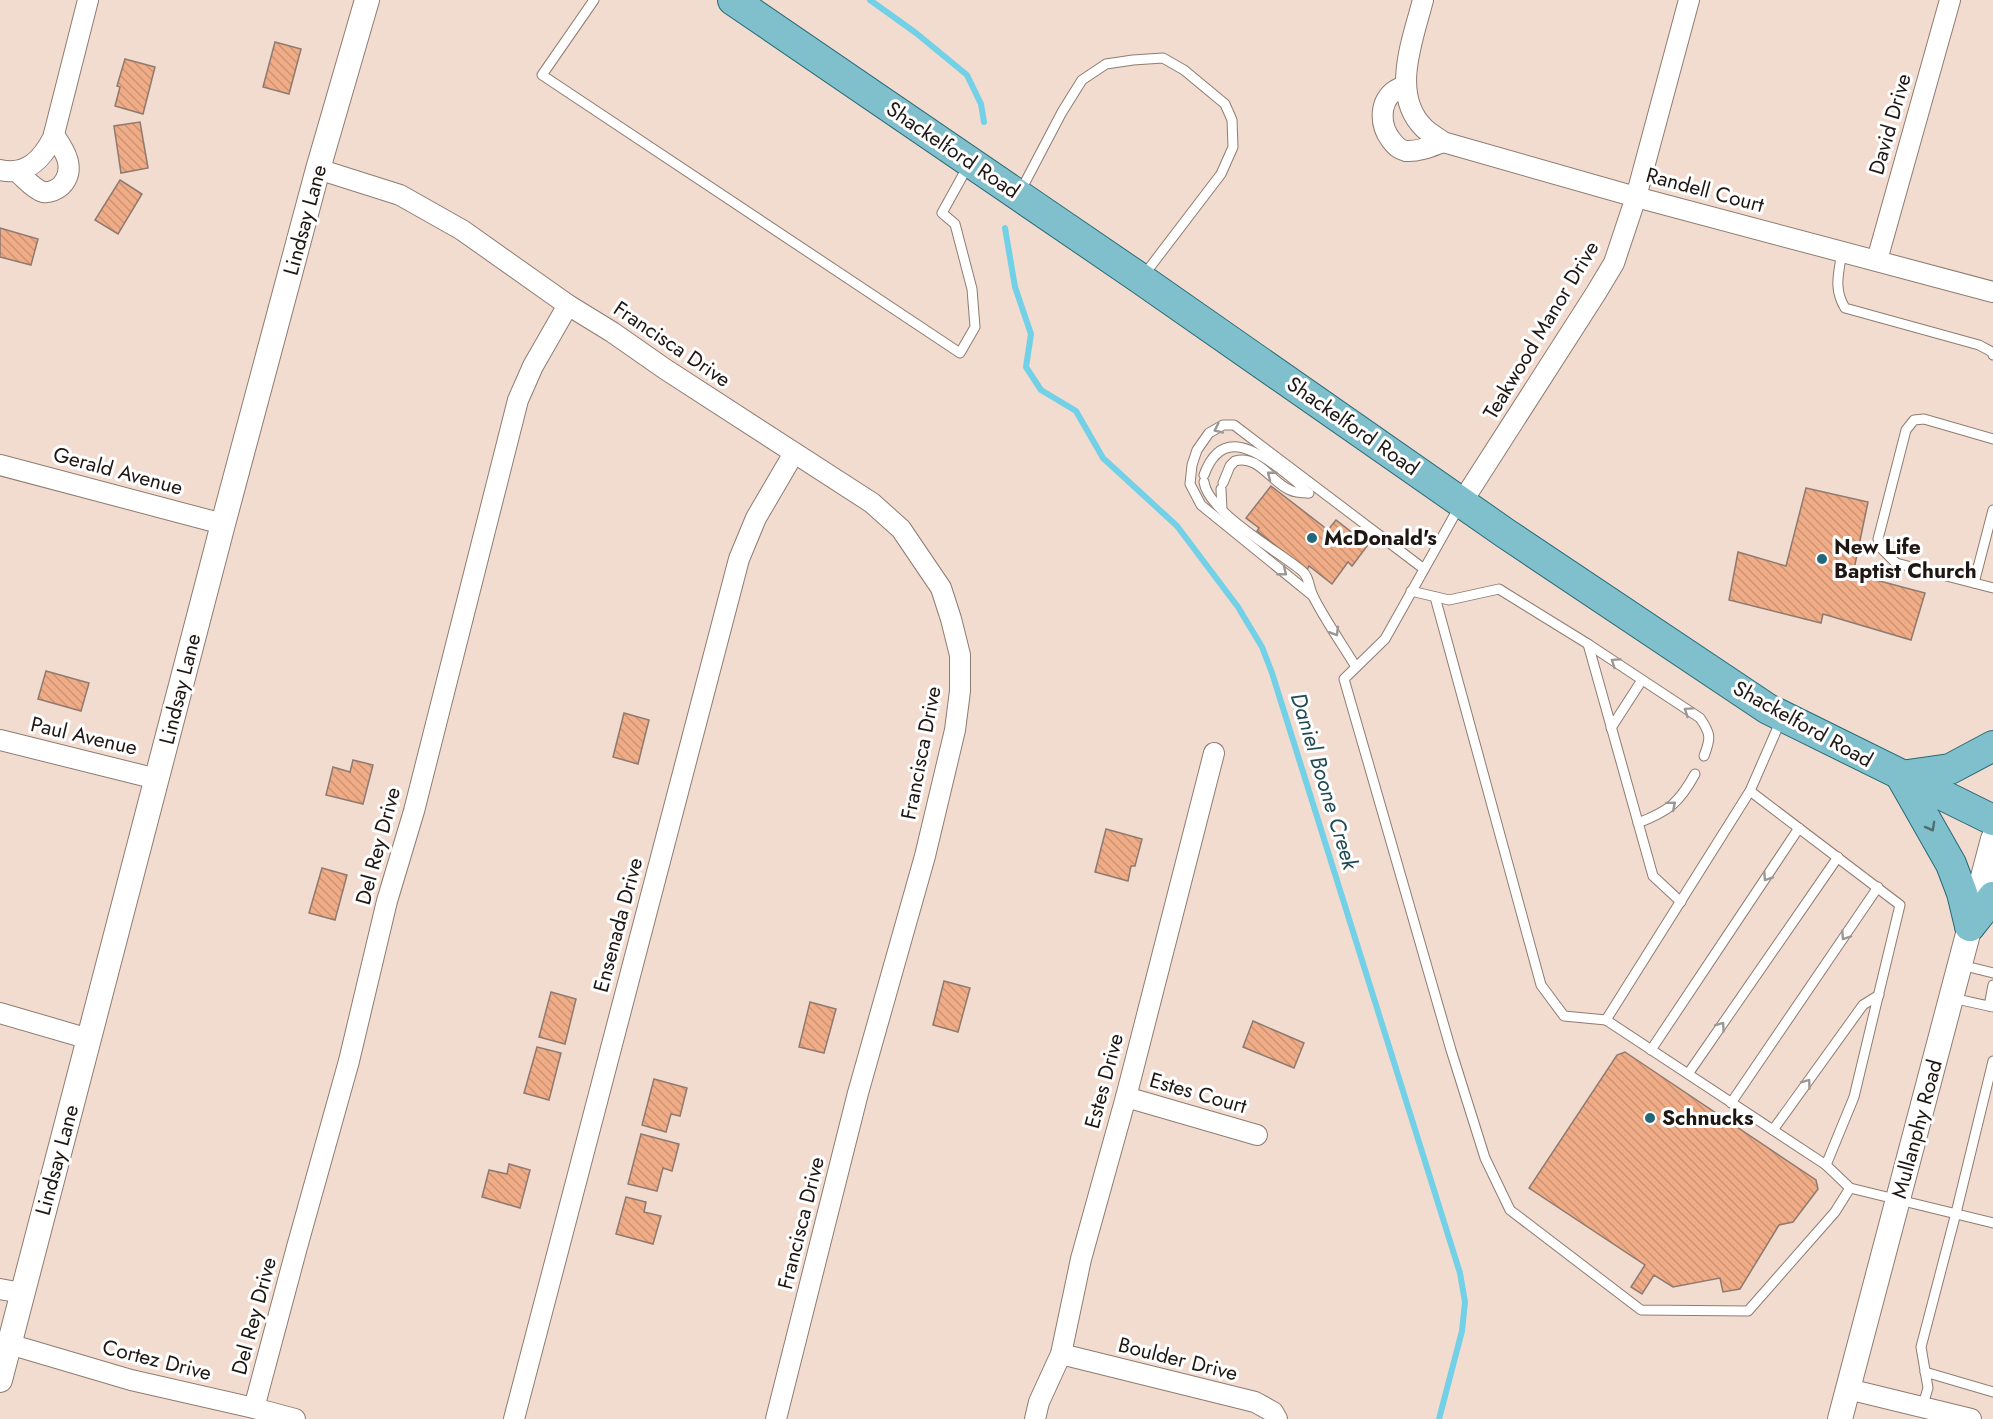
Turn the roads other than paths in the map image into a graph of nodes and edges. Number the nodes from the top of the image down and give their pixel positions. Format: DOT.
graph roads {
  1 [pos="88,0"];
  2 [pos="367,0"];
  3 [pos="594,0"];
  4 [pos="733,0"];
  5 [pos="1423,0"];
  6 [pos="1689,0"];
  7 [pos="1950,0"];
  8 [pos="1406,85"];
  9 [pos="54,135"];
  10 [pos="1443,142"];
  11 [pos="970,161"];
  12 [pos="318,169"];
  13 [pos="8,171"];
  14 [pos="1018,195"];
  15 [pos="1636,196"];
  16 [pos="1842,251"];
  17 [pos="1877,261"];
  18 [pos="1141,279"];
  19 [pos="1993,292"];
  20 [pos="568,305"];
  21 [pos="1993,354"];
  22 [pos="1993,439"];
  23 [pos="794,453"];
  24 [pos="0,465"];
  25 [pos="1323,491"];
  26 [pos="1308,493"];
  27 [pos="1462,502"];
  28 [pos="1222,510"];
  29 [pos="1993,510"];
  30 [pos="223,524"];
  31 [pos="1424,569"];
  32 [pos="1974,583"];
  33 [pos="1993,588"];
  34 [pos="1411,591"];
  35 [pos="1313,596"];
  36 [pos="1435,597"];
  37 [pos="1588,644"];
  38 [pos="1356,668"];
  39 [pos="1642,680"];
  40 [pos="1782,716"];
  41 [pos="1611,728"];
  42 [pos="0,740"];
  43 [pos="1993,746"];
  44 [pos="1214,753"];
  45 [pos="1704,756"];
  46 [pos="1695,774"];
  47 [pos="1901,776"];
  48 [pos="158,779"];
  49 [pos="1750,791"];
  50 [pos="1993,820"];
  51 [pos="1638,823"];
  52 [pos="1799,828"];
  53 [pos="1993,839"];
  54 [pos="1838,857"];
  55 [pos="1878,887"];
  56 [pos="1993,897"];
  57 [pos="1681,902"];
  58 [pos="1970,926"];
  59 [pos="1960,965"];
  60 [pos="1993,973"];
  61 [pos="1993,985"];
  62 [pos="1879,994"];
  63 [pos="1952,998"];
  64 [pos="1991,1007"];
  65 [pos="0,1013"];
  66 [pos="1606,1020"];
  67 [pos="89,1039"];
  68 [pos="1651,1050"];
  69 [pos="1993,1060"];
  70 [pos="1688,1074"];
  71 [pos="1126,1097"];
  72 [pos="1731,1102"];
  73 [pos="1773,1130"];
  74 [pos="1257,1135"];
  75 [pos="1826,1165"];
  76 [pos="1850,1188"];
  77 [pos="1898,1199"];
  78 [pos="1956,1213"];
  79 [pos="1993,1223"];
  80 [pos="11,1291"];
  81 [pos="9,1344"];
  82 [pos="1061,1354"];
  83 [pos="1925,1372"];
  84 [pos="0,1380"];
  85 [pos="1848,1389"];
  86 [pos="1993,1392"];
  87 [pos="254,1408"];
  88 [pos="1922,1408"];
  89 [pos="295,1419"];
  90 [pos="514,1419"];
  91 [pos="776,1419"];
  92 [pos="1035,1419"];
  93 [pos="1277,1419"];
  94 [pos="1840,1419"];
  95 [pos="1971,1419"];
  1 -- 9 [label="street"];
  2 -- 12 [label="street, Lindsay Lane"];
  3 -- 11 [label="lane"];
  4 -- 11 [label="main road, Shackelford Road"];
  5 -- 8 [label="street"];
  6 -- 15 [label="street, Teakwood Manor Drive"];
  7 -- 17 [label="street, David Drive"];
  8 -- 10 [label="street, Randell Court"];
  8 -- 10 [label="street"];
  9 -- 13 [label="street"];
  9 -- 13 [label="street"];
  10 -- 15 [label="street, Randell Court"];
  11 -- 14 [label="main road, Shackelford Road"];
  12 -- 20 [label="street, Francisca Drive"];
  12 -- 30 [label="street, Lindsay Lane"];
  14 -- 18 [label="main road, Shackelford Road"];
  14 -- 18 [label="lane"];
  15 -- 16 [label="street, Randell Court"];
  15 -- 27 [label="street, Teakwood Manor Drive"];
  16 -- 17 [label="street, Randell Court"];
  16 -- 21 [label="lane"];
  17 -- 19 [label="street, Randell Court"];
  18 -- 27 [label="main road, Shackelford Road"];
  20 -- 23 [label="street, Francisca Drive"];
  20 -- 87 [label="street, Del Rey Drive"];
  22 -- 32 [label="lane"];
  23 -- 90 [label="street, Ensenada Drive"];
  23 -- 91 [label="street, Francisca Drive"];
  24 -- 30 [label="street, Gerald Avenue"];
  25 -- 26 [label="lane"];
  25 -- 31 [label="lane"];
  25 -- 35 [label="lane, one-way"];
  26 -- 28 [label="lane, one-way"];
  26 -- 28 [label="lane"];
  27 -- 31 [label="lane"];
  27 -- 40 [label="main road, Shackelford Road"];
  28 -- 35 [label="lane"];
  29 -- 32 [label="lane"];
  30 -- 48 [label="street, Lindsay Lane"];
  31 -- 34 [label="lane"];
  32 -- 33 [label="lane"];
  34 -- 36 [label="lane"];
  34 -- 38 [label="lane"];
  35 -- 38 [label="lane, one-way"];
  36 -- 37 [label="lane"];
  36 -- 66 [label="lane"];
  39 -- 37 [label="lane, one-way"];
  37 -- 41 [label="lane"];
  38 -- 76 [label="lane"];
  39 -- 41 [label="lane"];
  45 -- 39 [label="lane, one-way"];
  40 -- 47 [label="main road, Shackelford Road"];
  40 -- 49 [label="lane"];
  41 -- 51 [label="lane"];
  42 -- 48 [label="street, Paul Avenue"];
  43 -- 47 [label="main road"];
  44 -- 71 [label="street, Estes Drive"];
  51 -- 46 [label="lane, one-way"];
  47 -- 50 [label="main road, Shackelford Road"];
  47 -- 58 [label="main road, one-way"];
  48 -- 67 [label="street, Lindsay Lane"];
  49 -- 52 [label="lane"];
  49 -- 57 [label="lane"];
  51 -- 57 [label="lane"];
  52 -- 54 [label="lane"];
  52 -- 68 [label="lane, one-way"];
  53 -- 58 [label="street, Mullanphy Road"];
  54 -- 55 [label="lane"];
  70 -- 54 [label="lane, one-way"];
  55 -- 62 [label="lane"];
  55 -- 72 [label="lane, one-way"];
  56 -- 58 [label="main road"];
  57 -- 66 [label="lane"];
  58 -- 59 [label="street, Mullanphy Road"];
  59 -- 60 [label="lane"];
  59 -- 63 [label="street, Mullanphy Road"];
  61 -- 64 [label="lane"];
  73 -- 62 [label="lane, one-way"];
  62 -- 75 [label="lane"];
  63 -- 64 [label="lane"];
  63 -- 77 [label="street, Mullanphy Road"];
  65 -- 67 [label="street"];
  66 -- 68 [label="lane"];
  67 -- 80 [label="street, Lindsay Lane"];
  68 -- 70 [label="lane"];
  69 -- 78 [label="lane"];
  70 -- 72 [label="lane"];
  71 -- 74 [label="street, Estes Court"];
  71 -- 82 [label="street, Estes Drive"];
  72 -- 73 [label="lane"];
  73 -- 75 [label="lane"];
  75 -- 76 [label="lane"];
  76 -- 77 [label="lane"];
  77 -- 78 [label="lane"];
  77 -- 85 [label="street, Mullanphy Road"];
  78 -- 79 [label="lane"];
  78 -- 83 [label="lane"];
  80 -- 81 [label="street, Lindsay Lane"];
  81 -- 84 [label="street, Lindsay Lane"];
  81 -- 87 [label="street, Cortez Drive"];
  82 -- 92 [label="street, Estes Drive"];
  82 -- 93 [label="street, Boulder Drive"];
  83 -- 86 [label="lane"];
  83 -- 88 [label="lane"];
  85 -- 88 [label="street"];
  85 -- 94 [label="street, Mullanphy Road"];
  87 -- 89 [label="street, Cortez Drive"];
  88 -- 95 [label="street"];
}
